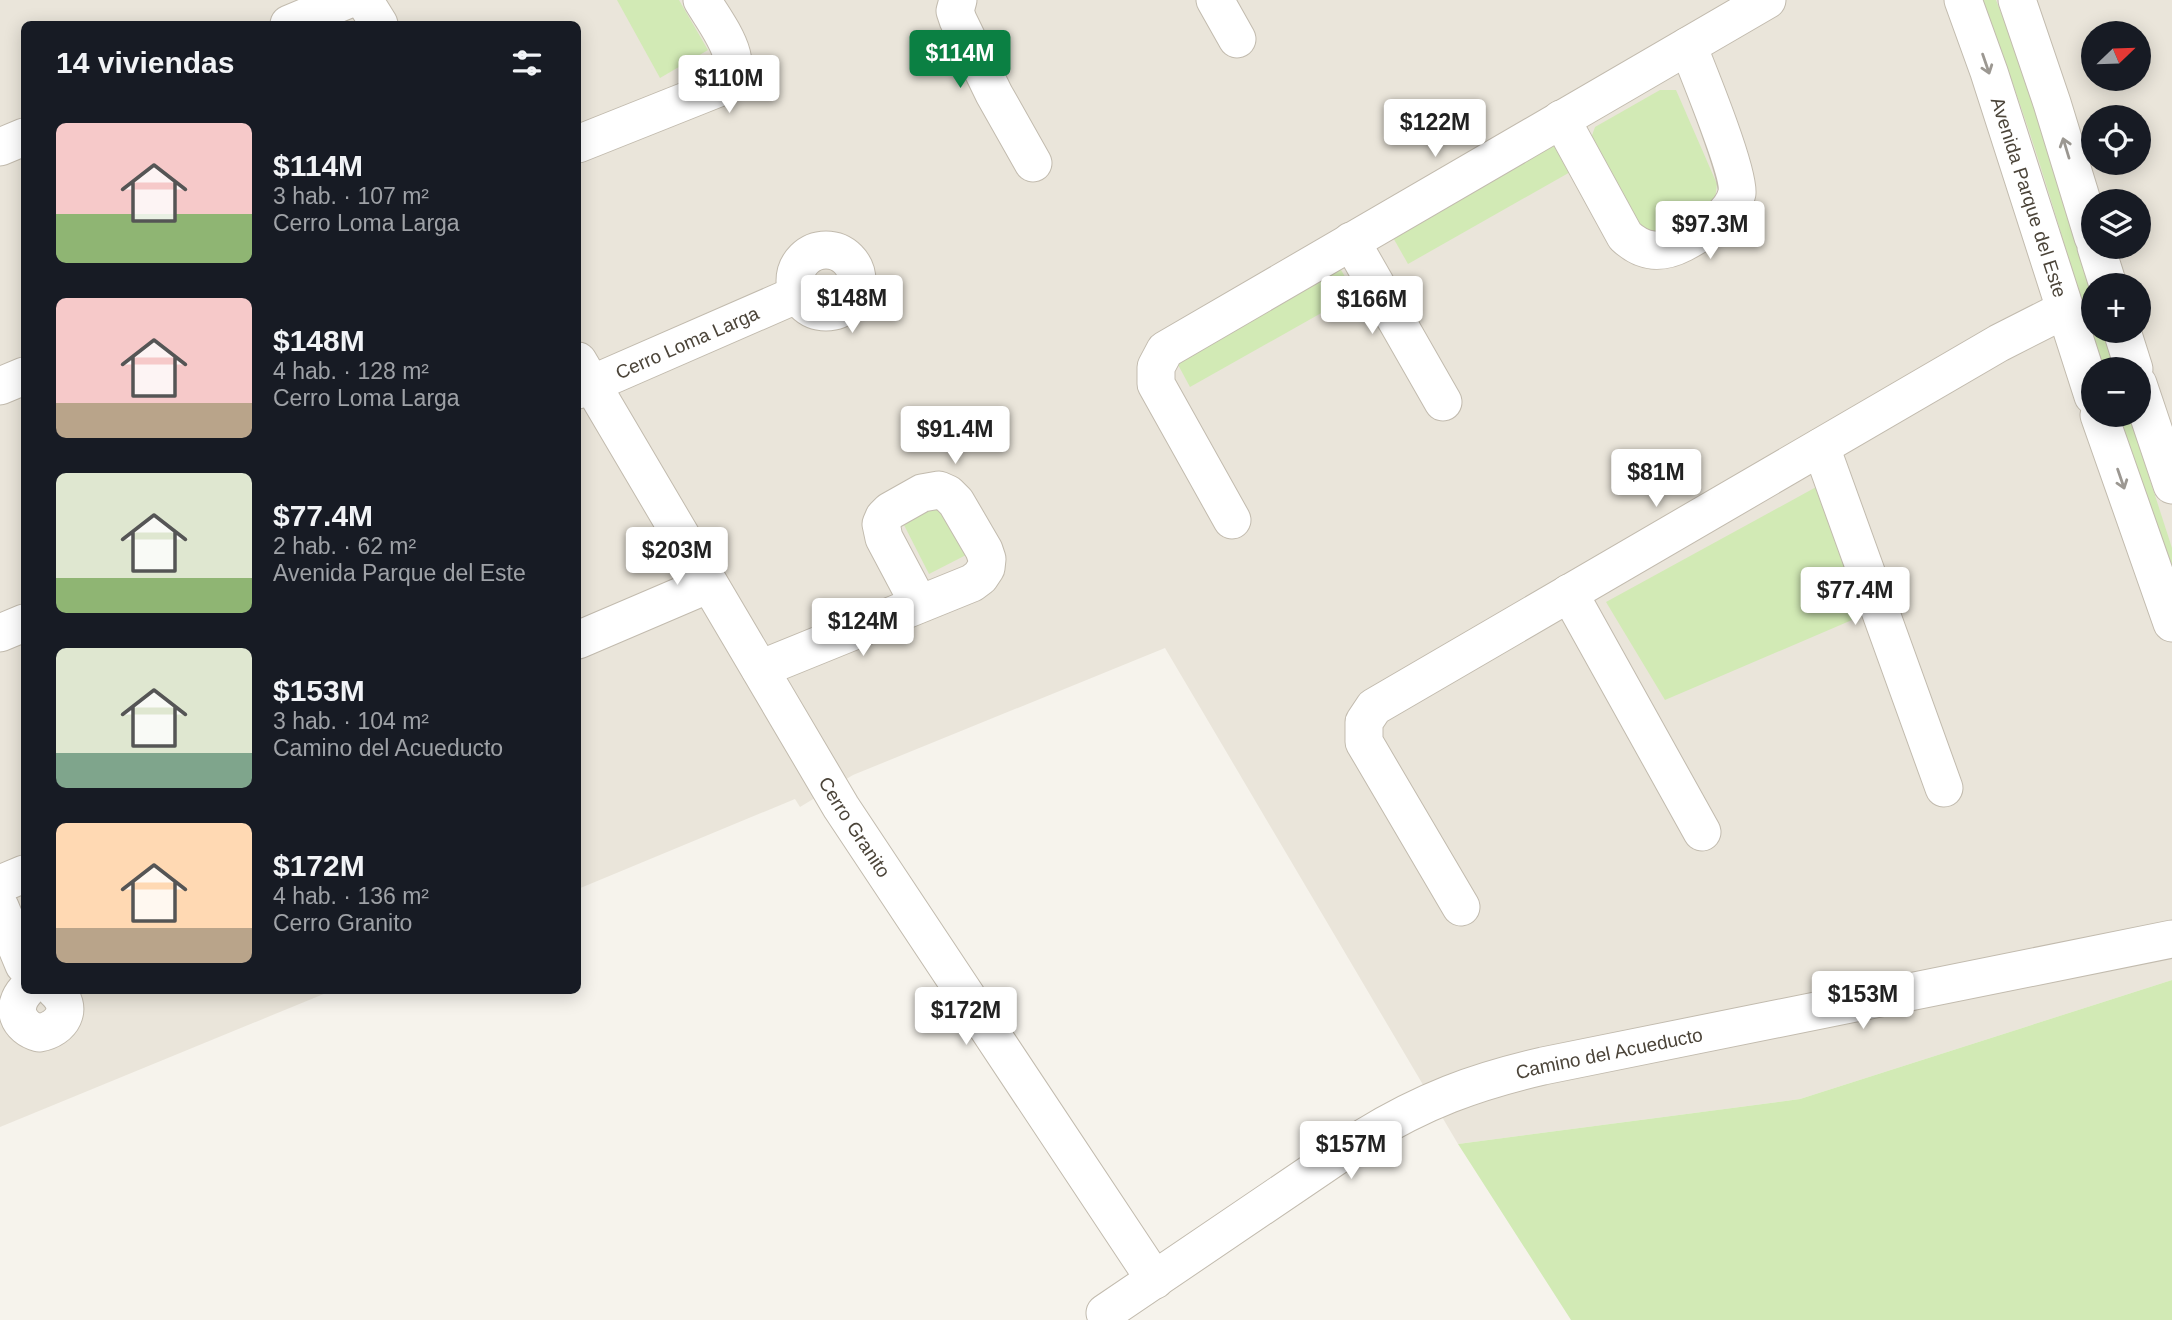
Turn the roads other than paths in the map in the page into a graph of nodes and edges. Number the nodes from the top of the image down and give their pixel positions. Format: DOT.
graph roads {
  1 [pos="347,0"];
  2 [pos="364,0"];
  3 [pos="702,0"];
  4 [pos="958,0"];
  5 [pos="1215,0"];
  6 [pos="1767,0"];
  7 [pos="1963,0"];
  8 [pos="2017,0"];
  9 [pos="296,21"];
  10 [pos="377,21"];
  11 [pos="1237,38"];
  12 [pos="1688,46"];
  13 [pos="1561,119"];
  14 [pos="21,137"];
  15 [pos="581,144"];
  16 [pos="0,147"];
  17 [pos="1033,163"];
  18 [pos="2081,198"];
  19 [pos="1351,241"];
  20 [pos="798,294"];
  21 [pos="2064,310"];
  22 [pos="2081,360"];
  23 [pos="21,377"];
  24 [pos="582,378"];
  25 [pos="0,386"];
  26 [pos="1443,402"];
  27 [pos="2151,423"];
  28 [pos="2103,427"];
  29 [pos="1821,447"];
  30 [pos="2172,485"];
  31 [pos="1232,520"];
  32 [pos="709,584"];
  33 [pos="1569,593"];
  34 [pos="919,604"];
  35 [pos="21,624"];
  36 [pos="2172,624"];
  37 [pos="0,633"];
  38 [pos="581,639"];
  39 [pos="760,669"];
  40 [pos="1944,788"];
  41 [pos="1702,832"];
  42 [pos="21,875"];
  43 [pos="0,884"];
  44 [pos="0,906"];
  45 [pos="1461,907"];
  46 [pos="2172,939"];
  47 [pos="21,958"];
  48 [pos="22,994"];
  49 [pos="58,994"];
  50 [pos="1155,1280"];
  51 [pos="1105,1313"];
  1 -- 9 [label="street"];
  2 -- 10 [label="street"];
  3 -- 15 [label="street"];
  4 -- 17 [label="street"];
  5 -- 11 [label="street"];
  6 -- 12 [label="street"];
  7 -- 21 [label="street, Avenida Parque del Este, one-way"];
  18 -- 8 [label="street, one-way"];
  12 -- 13 [label="street"];
  12 -- 13 [label="street"];
  13 -- 19 [label="street"];
  14 -- 16 [label="street"];
  19 -- 26 [label="street"];
  19 -- 31 [label="street"];
  20 -- 24 [label="street, Cerro Loma Larga"];
  21 -- 22 [label="street, Avenida Parque del Este"];
  21 -- 29 [label="street"];
  23 -- 25 [label="street"];
  24 -- 32 [label="street, Cerro Granito"];
  27 -- 30 [label="street"];
  28 -- 36 [label="street, one-way"];
  29 -- 33 [label="street"];
  29 -- 40 [label="street"];
  32 -- 38 [label="street"];
  32 -- 39 [label="street, Cerro Granito"];
  33 -- 41 [label="street"];
  33 -- 45 [label="street"];
  34 -- 39 [label="street"];
  35 -- 37 [label="street"];
  39 -- 50 [label="street, Cerro Granito"];
  42 -- 43 [label="street"];
  44 -- 47 [label="street"];
  46 -- 50 [label="street, Camino del Acueducto"];
  48 -- 49 [label="street"];
  50 -- 51 [label="street, Camino del Acueducto"];
}
